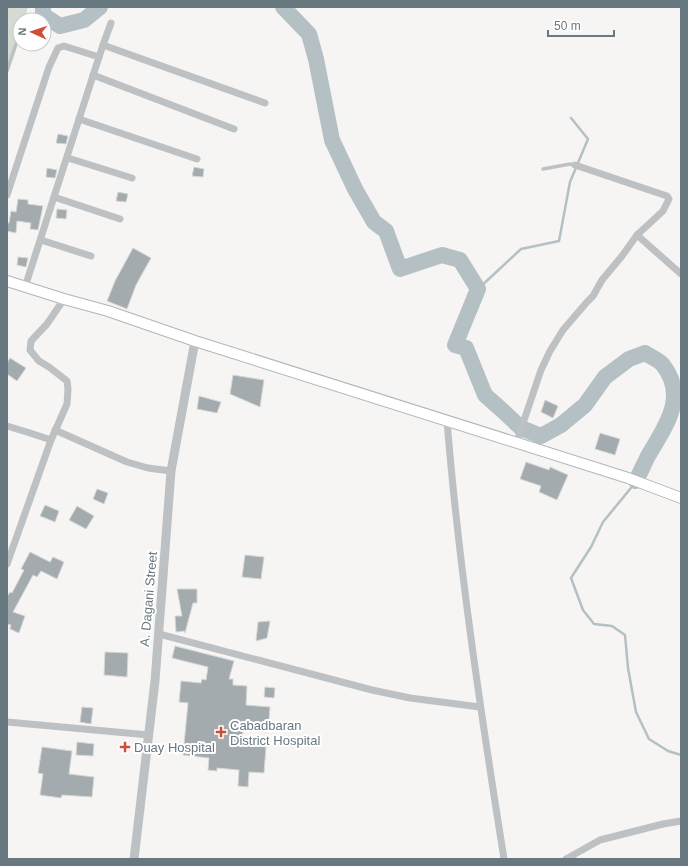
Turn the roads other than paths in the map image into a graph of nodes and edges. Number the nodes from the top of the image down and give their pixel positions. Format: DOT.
graph roads {
  1 [pos="111,23"];
  2 [pos="103,45"];
  3 [pos="13,52"];
  4 [pos="99,57"];
  5 [pos="7,70"];
  6 [pos="94,76"];
  7 [pos="265,103"];
  8 [pos="79,119"];
  9 [pos="234,129"];
  10 [pos="68,158"];
  11 [pos="198,159"];
  12 [pos="575,166"];
  13 [pos="543,169"];
  14 [pos="132,178"];
  15 [pos="7,195"];
  16 [pos="54,197"];
  17 [pos="120,219"];
  18 [pos="637,235"];
  19 [pos="41,240"];
  20 [pos="91,256"];
  21 [pos="681,274"];
  22 [pos="7,281"];
  23 [pos="25,287"];
  24 [pos="64,299"];
  25 [pos="195,341"];
  26 [pos="447,421"];
  27 [pos="7,426"];
  28 [pos="55,430"];
  29 [pos="51,440"];
  30 [pos="517,441"];
  31 [pos="172,471"];
  32 [pos="681,498"];
  33 [pos="7,564"];
  34 [pos="159,634"];
  35 [pos="480,707"];
  36 [pos="7,722"];
  37 [pos="149,735"];
  38 [pos="681,821"];
  39 [pos="134,859"];
  40 [pos="504,859"];
  41 [pos="566,859"];
  1 -- 2 [label="street"];
  2 -- 4 [label="street"];
  2 -- 7 [label="street"];
  3 -- 5 [label="lane"];
  4 -- 6 [label="street"];
  4 -- 15 [label="street"];
  6 -- 8 [label="street"];
  6 -- 9 [label="street"];
  8 -- 10 [label="street"];
  8 -- 11 [label="street"];
  10 -- 14 [label="street"];
  10 -- 16 [label="street"];
  12 -- 13 [label="lane"];
  12 -- 18 [label="street"];
  16 -- 17 [label="street"];
  16 -- 19 [label="street"];
  18 -- 21 [label="street"];
  18 -- 30 [label="street"];
  19 -- 20 [label="street"];
  19 -- 23 [label="street"];
  22 -- 23 [label="main road"];
  23 -- 24 [label="main road"];
  24 -- 25 [label="main road"];
  24 -- 28 [label="street"];
  25 -- 26 [label="main road"];
  25 -- 31 [label="street, A. Dagani Street"];
  26 -- 30 [label="main road"];
  26 -- 35 [label="street"];
  27 -- 29 [label="street"];
  28 -- 29 [label="street"];
  28 -- 31 [label="street"];
  29 -- 33 [label="street"];
  30 -- 32 [label="main road"];
  31 -- 34 [label="street, A. Dagani Street"];
  34 -- 35 [label="street"];
  34 -- 37 [label="street, A. Dagani Street"];
  35 -- 40 [label="street"];
  36 -- 37 [label="street"];
  37 -- 39 [label="street, A. Dagani Street"];
  38 -- 41 [label="street"];
}
